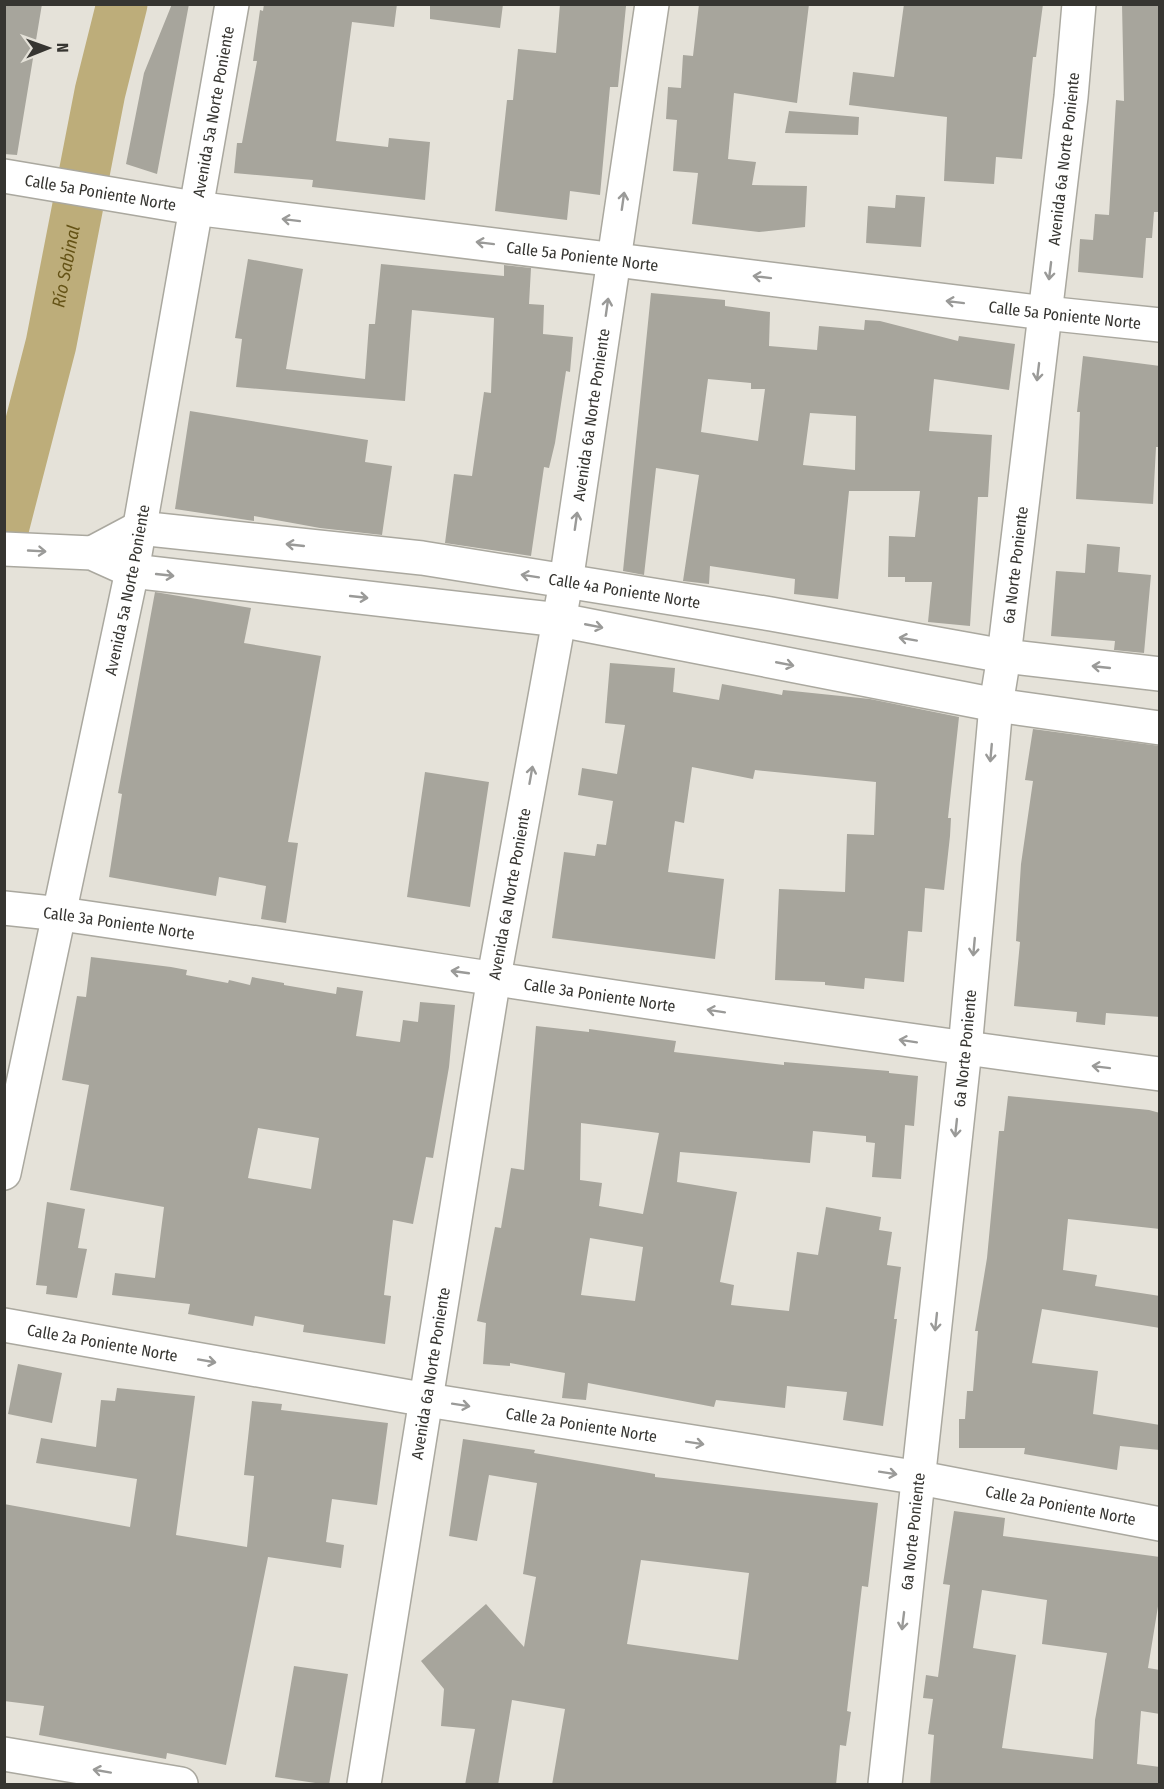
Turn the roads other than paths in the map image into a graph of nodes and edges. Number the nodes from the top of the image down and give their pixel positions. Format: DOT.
graph roads {
  1 [pos="232,4"];
  2 [pos="652,4"];
  3 [pos="1079,4"];
  4 [pos="4,176"];
  5 [pos="194,208"];
  6 [pos="615,259"];
  7 [pos="1045,314"];
  8 [pos="1160,325"];
  9 [pos="140,528"];
  10 [pos="4,549"];
  11 [pos="81,553"];
  12 [pos="132,572"];
  13 [pos="566,582"];
  14 [pos="560,620"];
  15 [pos="1004,656"];
  16 [pos="1160,674"];
  17 [pos="996,705"];
  18 [pos="1160,728"];
  19 [pos="4,908"];
  20 [pos="61,914"];
  21 [pos="494,977"];
  22 [pos="965,1049"];
  23 [pos="1160,1074"];
  24 [pos="4,1173"];
  25 [pos="4,1325"];
  26 [pos="427,1400"];
  27 [pos="920,1478"];
  28 [pos="1160,1524"];
  29 [pos="4,1754"];
  30 [pos="181,1785"];
  31 [pos="364,1785"];
  32 [pos="885,1785"];
  1 -- 5 [label="street, Avenida 5a Norte Poniente"];
  6 -- 2 [label="street, Avenida 6a Norte Poniente, one-way"];
  3 -- 7 [label="street, Avenida 6a Norte Poniente, one-way"];
  4 -- 5 [label="street, Calle 5a Poniente Norte"];
  6 -- 5 [label="street, Calle 5a Poniente Norte, one-way"];
  5 -- 9 [label="street, Avenida 5a Norte Poniente"];
  7 -- 6 [label="street, Calle 5a Poniente Norte, one-way"];
  13 -- 6 [label="street, Avenida 6a Norte Poniente, one-way"];
  7 -- 8 [label="street, Calle 5a Poniente Norte"];
  7 -- 15 [label="street, 6a Norte Poniente, one-way"];
  9 -- 11 [label="street"];
  9 -- 12 [label="street, Avenida 5a Norte Poniente"];
  13 -- 9 [label="street, Calle 4a Poniente Norte, one-way"];
  10 -- 11 [label="street, one-way"];
  11 -- 12 [label="street"];
  12 -- 14 [label="street, one-way"];
  12 -- 20 [label="street, Avenida 5a Norte Poniente"];
  13 -- 14 [label="street, Avenida 6a Norte Poniente"];
  15 -- 13 [label="street, Calle 4a Poniente Norte, one-way"];
  14 -- 17 [label="street, one-way"];
  21 -- 14 [label="street, Avenida 6a Norte Poniente, one-way"];
  16 -- 15 [label="street, Calle 4a Poniente Norte, one-way"];
  15 -- 17 [label="street, 6a Norte Poniente"];
  17 -- 18 [label="street"];
  17 -- 22 [label="street, 6a Norte Poniente, one-way"];
  19 -- 20 [label="street, Calle 3a Poniente Norte"];
  21 -- 20 [label="street, Calle 3a Poniente Norte, one-way"];
  20 -- 24 [label="street, Avenida 5a Norte Poniente"];
  22 -- 21 [label="street, Calle 3a Poniente Norte, one-way"];
  21 -- 26 [label="street, Avenida 6a Norte Poniente"];
  23 -- 22 [label="street, Calle 3a Poniente Norte, one-way"];
  22 -- 27 [label="street, 6a Norte Poniente, one-way"];
  25 -- 26 [label="street, Calle 2a Poniente Norte, one-way"];
  26 -- 27 [label="street, Calle 2a Poniente Norte, one-way"];
  26 -- 31 [label="street, Avenida 6a Norte Poniente"];
  27 -- 28 [label="street, Calle 2a Poniente Norte"];
  27 -- 32 [label="street, 6a Norte Poniente, one-way"];
  30 -- 29 [label="street, one-way"];
}
